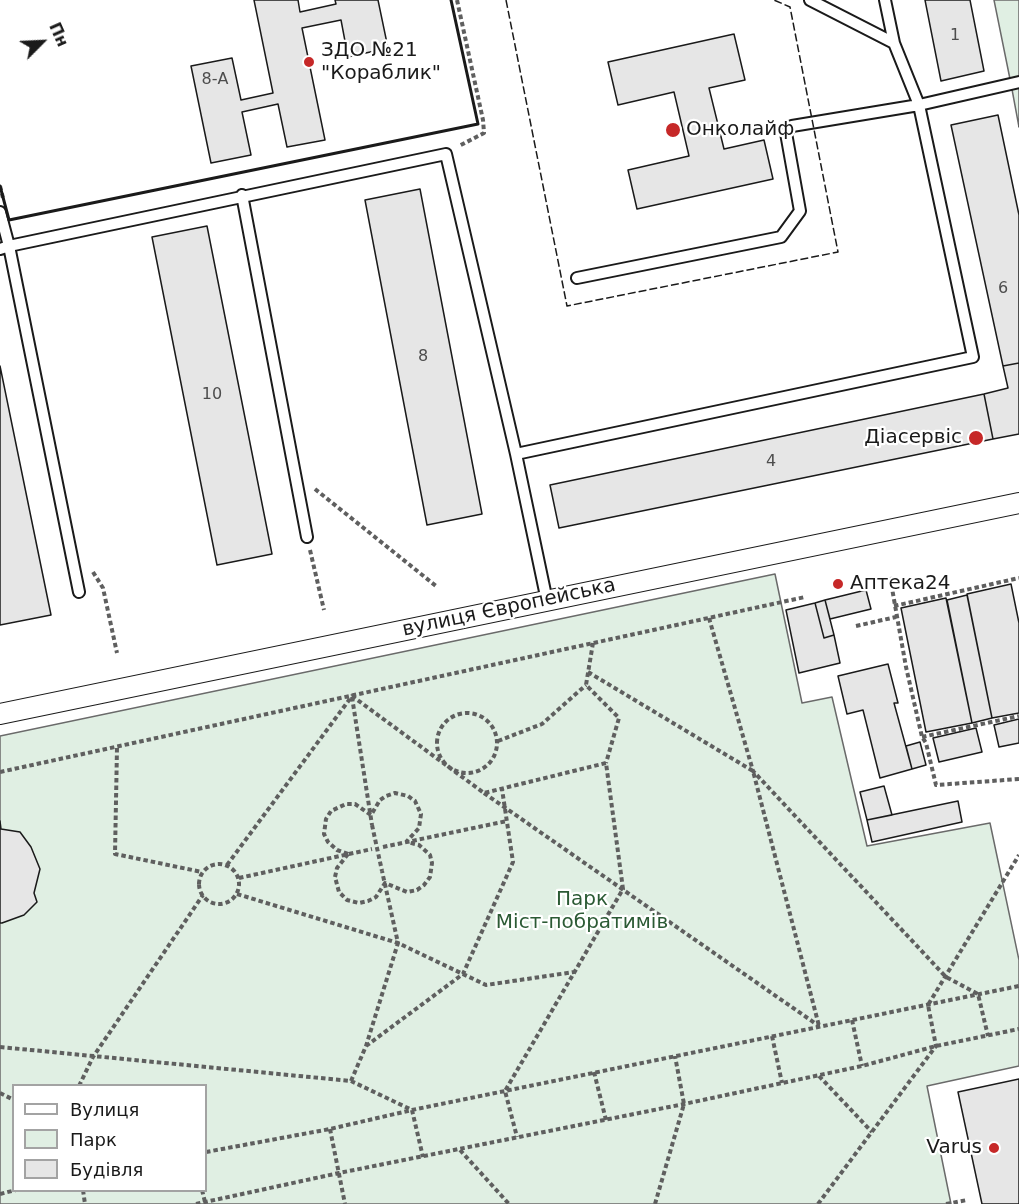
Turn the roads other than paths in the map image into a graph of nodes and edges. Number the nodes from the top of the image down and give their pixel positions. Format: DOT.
graph roads {
  1 [pos="810,0"];
  2 [pos="885,0"];
  3 [pos="894,43"];
  4 [pos="1019,82"];
  5 [pos="919,105"];
  6 [pos="242,195"];
  7 [pos="0,212"];
  8 [pos="4,247"];
  9 [pos="577,278"];
  10 [pos="516,454"];
  11 [pos="1019,503"];
  12 [pos="308,537"];
  13 [pos="79,592"];
  14 [pos="547,601"];
  15 [pos="0,714"];
  1 -- 3 [label="lane"];
  2 -- 3 [label="lane"];
  3 -- 5 [label="lane"];
  4 -- 5 [label="lane"];
  5 -- 9 [label="lane"];
  5 -- 10 [label="lane"];
  6 -- 8 [label="lane"];
  6 -- 10 [label="lane"];
  6 -- 12 [label="lane"];
  7 -- 8 [label="lane"];
  8 -- 13 [label="lane"];
  10 -- 14 [label="lane"];
  11 -- 14 [label="street, вулиця Європейська"];
  14 -- 15 [label="street, вулиця Європейська"];
}
